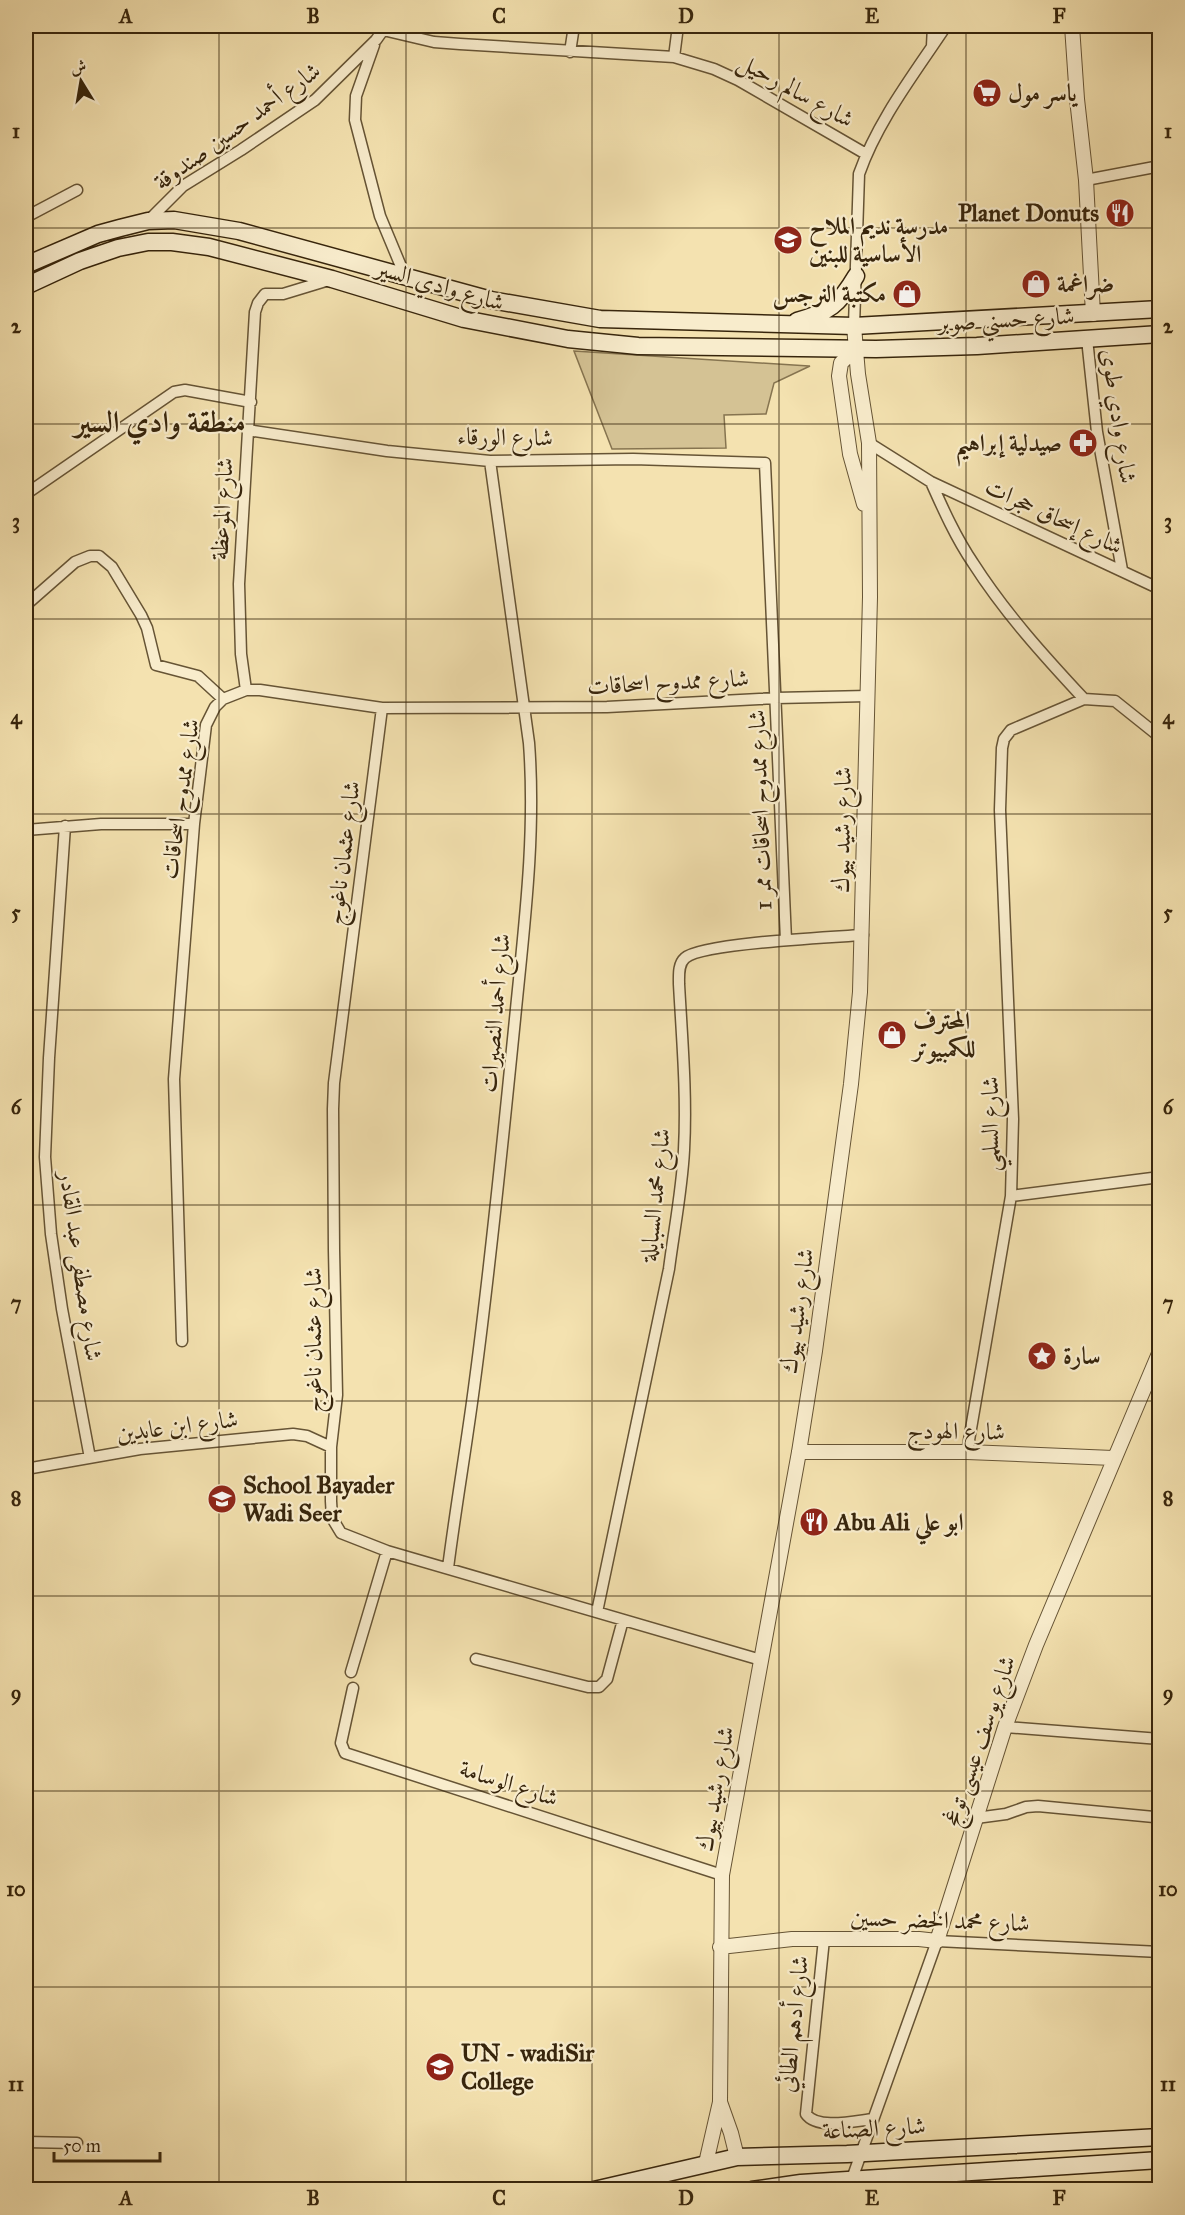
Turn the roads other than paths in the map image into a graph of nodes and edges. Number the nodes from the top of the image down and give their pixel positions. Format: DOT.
graph roads {
  1 [pos="574,26"];
  2 [pos="678,26"];
  3 [pos="933,26"];
  4 [pos="946,26"];
  5 [pos="1072,26"];
  6 [pos="385,28"];
  7 [pos="376,40"];
  8 [pos="932,46"];
  9 [pos="570,52"];
  10 [pos="674,57"];
  11 [pos="866,154"];
  12 [pos="1160,166"];
  13 [pos="1086,180"];
  14 [pos="78,190"];
  15 [pos="26,217"];
  16 [pos="148,221"];
  17 [pos="148,242"];
  18 [pos="26,265"];
  19 [pos="405,276"];
  20 [pos="856,276"];
  21 [pos="332,279"];
  22 [pos="26,286"];
  23 [pos="1160,309"];
  24 [pos="1093,314"];
  25 [pos="787,324"];
  26 [pos="854,326"];
  27 [pos="1160,334"];
  28 [pos="1087,339"];
  29 [pos="855,349"];
  30 [pos="251,402"];
  31 [pos="247,430"];
  32 [pos="869,443"];
  33 [pos="490,460"];
  34 [pos="765,463"];
  35 [pos="931,482"];
  36 [pos="26,494"];
  37 [pos="869,520"];
  38 [pos="1122,570"];
  39 [pos="1160,589"];
  40 [pos="26,605"];
  41 [pos="246,690"];
  42 [pos="868,696"];
  43 [pos="776,698"];
  44 [pos="224,699"];
  45 [pos="1084,699"];
  46 [pos="382,708"];
  47 [pos="524,709"];
  48 [pos="1160,737"];
  49 [pos="194,825"];
  50 [pos="65,826"];
  51 [pos="26,830"];
  52 [pos="862,935"];
  53 [pos="786,940"];
  54 [pos="1160,1177"];
  55 [pos="1011,1196"];
  56 [pos="182,1341"];
  57 [pos="1160,1351"];
  58 [pos="331,1448"];
  59 [pos="799,1452"];
  60 [pos="967,1452"];
  61 [pos="90,1458"];
  62 [pos="1113,1458"];
  63 [pos="26,1469"];
  64 [pos="387,1551"];
  65 [pos="448,1568"];
  66 [pos="597,1612"];
  67 [pos="623,1620"];
  68 [pos="476,1659"];
  69 [pos="761,1660"];
  70 [pos="351,1672"];
  71 [pos="353,1689"];
  72 [pos="1005,1727"];
  73 [pos="1160,1739"];
  74 [pos="1154,1817"];
  75 [pos="976,1818"];
  76 [pos="722,1875"];
  77 [pos="824,1939"];
  78 [pos="937,1941"];
  79 [pos="720,1947"];
  80 [pos="1160,1952"];
  81 [pos="720,2102"];
  82 [pos="873,2120"];
  83 [pos="1160,2137"];
  84 [pos="26,2142"];
  85 [pos="77,2143"];
  86 [pos="860,2153"];
  87 [pos="737,2157"];
  88 [pos="1160,2160"];
  89 [pos="706,2163"];
  90 [pos="889,2183"];
  91 [pos="804,2186"];
  92 [pos="849,2186"];
  93 [pos="594,2190"];
  94 [pos="752,2190"];
  1 -- 9 [label="street"];
  2 -- 10 [label="street"];
  3 -- 8 [label="street"];
  4 -- 8 [label="street"];
  5 -- 13 [label="street"];
  6 -- 7 [label="street, شارع أحمد حسين صندوقة"];
  6 -- 9 [label="street, شارع سالم رحيل"];
  7 -- 16 [label="street, شارع أحمد حسين صندوقة"];
  7 -- 19 [label="street, شارع أحمد حسين صندوقة"];
  8 -- 11 [label="street"];
  9 -- 10 [label="street, شارع سالم رحيل"];
  10 -- 11 [label="street, شارع سالم رحيل"];
  11 -- 20 [label="street"];
  12 -- 13 [label="street"];
  13 -- 24 [label="street"];
  14 -- 15 [label="street"];
  16 -- 17 [label="main road"];
  16 -- 18 [label="main road, شارع وادي السير"];
  16 -- 19 [label="main road, شارع وادي السير"];
  17 -- 21 [label="main road, شارع وادي السير"];
  17 -- 22 [label="main road, شارع وادي السير"];
  19 -- 25 [label="main road, شارع وادي السير"];
  20 -- 25 [label="main road"];
  20 -- 26 [label="street"];
  21 -- 29 [label="main road, شارع وادي السير"];
  21 -- 30 [label="street, شارع الموعظة"];
  23 -- 24 [label="main road, شارع حسني صوبر"];
  24 -- 26 [label="main road, شارع حسني صوبر"];
  25 -- 26 [label="main road, شارع وادي السير"];
  26 -- 29 [label="street"];
  27 -- 28 [label="main road, شارع حسني صوبر"];
  28 -- 29 [label="main road, شارع حسني صوبر"];
  28 -- 38 [label="street, شارع وادي طوى"];
  29 -- 32 [label="street, شارع رشيد بيوك"];
  29 -- 37 [label="street, شارع رشيد بيوك"];
  30 -- 31 [label="street, شارع الموعظة"];
  30 -- 36 [label="street"];
  31 -- 33 [label="street, شارع الورقاء"];
  31 -- 41 [label="street, شارع الموعظة"];
  32 -- 35 [label="street, شارع إسحاق حجرات"];
  32 -- 37 [label="street, شارع رشيد بيوك"];
  33 -- 34 [label="street, شارع الورقاء"];
  33 -- 47 [label="street, شارع أحمد النصيرات"];
  34 -- 43 [label="street, شارع ممدوح اسحاقات ممر 1"];
  35 -- 38 [label="street, شارع إسحاق حجرات"];
  35 -- 45 [label="street"];
  37 -- 42 [label="street, شارع رشيد بيوك"];
  38 -- 39 [label="street, شارع إسحاق حجرات"];
  40 -- 44 [label="street"];
  41 -- 44 [label="street, شارع ممدوح اسحاقات"];
  41 -- 46 [label="street, شارع ممدوح اسحاقات"];
  42 -- 43 [label="street, شارع ممدوح اسحاقات"];
  42 -- 52 [label="street, شارع رشيد بيوك"];
  43 -- 47 [label="street, شارع ممدوح اسحاقات"];
  43 -- 53 [label="street, شارع ممدوح اسحاقات ممر 1"];
  44 -- 49 [label="street, شارع ممدوح اسحاقات"];
  45 -- 48 [label="street"];
  45 -- 55 [label="street, شارع السلمي"];
  46 -- 47 [label="street, شارع ممدوح اسحاقات"];
  46 -- 58 [label="street, شارع عثمان ناغوج"];
  47 -- 65 [label="street, شارع أحمد النصيرات"];
  49 -- 50 [label="street"];
  49 -- 56 [label="street, شارع ممدوح اسحاقات"];
  50 -- 51 [label="street"];
  50 -- 61 [label="street, شارع مصطفى عبد القادر"];
  52 -- 53 [label="street, شارع محمد السبايلة"];
  52 -- 59 [label="street, شارع رشيد بيوك"];
  53 -- 66 [label="street, شارع محمد السبايلة"];
  54 -- 55 [label="street"];
  55 -- 60 [label="street, شارع السلمي"];
  57 -- 62 [label="street, شارع يوسف عيسى توغج"];
  58 -- 61 [label="street, شارع ابن عابدين"];
  58 -- 64 [label="street, شارع عثمان ناغوج"];
  59 -- 60 [label="street, شارع الهودج"];
  59 -- 69 [label="street, شارع رشيد بيوك"];
  60 -- 62 [label="street, شارع الهودج"];
  61 -- 63 [label="street, شارع ابن عابدين"];
  62 -- 72 [label="street, شارع يوسف عيسى توغج"];
  64 -- 65 [label="street, شارع عثمان ناغوج"];
  64 -- 70 [label="street"];
  65 -- 66 [label="street, شارع عثمان ناغوج"];
  66 -- 67 [label="street, شارع عثمان ناغوج"];
  67 -- 68 [label="street"];
  67 -- 69 [label="street, شارع عثمان ناغوج"];
  69 -- 76 [label="street, شارع رشيد بيوك"];
  71 -- 76 [label="street, شارع الوسامة"];
  72 -- 73 [label="street"];
  72 -- 75 [label="street, شارع يوسف عيسى توغج"];
  74 -- 75 [label="street"];
  75 -- 78 [label="street, شارع يوسف عيسى توغج"];
  76 -- 79 [label="street, شارع رشيد بيوك"];
  77 -- 78 [label="street, شارع محمد الخضر حسين"];
  77 -- 79 [label="street, شارع محمد الخضر حسين"];
  77 -- 82 [label="street, شارع أدهم الطائي"];
  78 -- 80 [label="street, شارع محمد الخضر حسين"];
  78 -- 82 [label="street, شارع يوسف عيسى توغج"];
  79 -- 81 [label="street, شارع رشيد بيوك"];
  81 -- 87 [label="street, شارع رشيد بيوك"];
  81 -- 89 [label="street, شارع رشيد بيوك"];
  82 -- 86 [label="street, شارع يوسف عيسى توغج"];
  83 -- 86 [label="main road, شارع الصناعة"];
  84 -- 85 [label="street"];
  86 -- 87 [label="main road, شارع الصناعة"];
  86 -- 92 [label="street, شارع يوسف عيسى توغج"];
  87 -- 89 [label="main road, شارع الصناعة"];
  88 -- 90 [label="main road, شارع الصناعة"];
  89 -- 93 [label="main road, شارع الصناعة"];
  90 -- 92 [label="main road, شارع الصناعة"];
  91 -- 92 [label="main road, شارع الصناعة"];
  91 -- 94 [label="main road, شارع الصناعة"];
}
